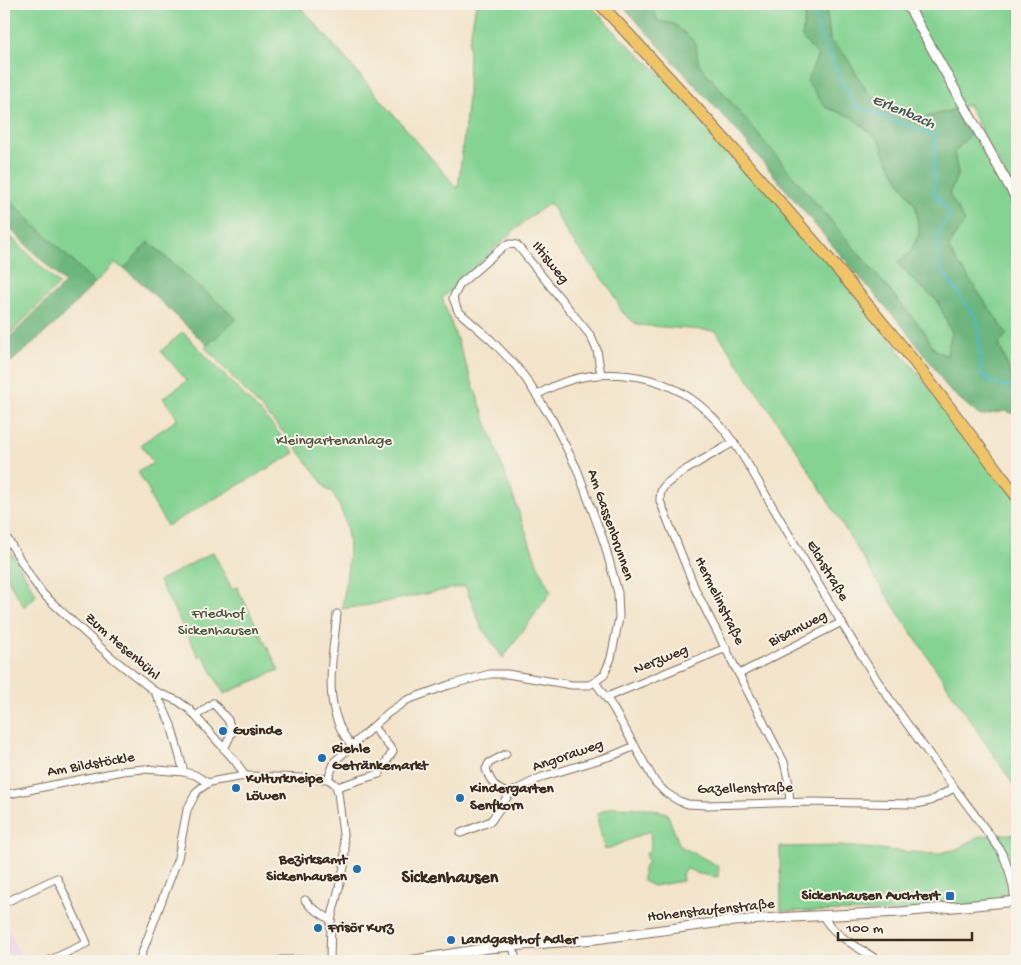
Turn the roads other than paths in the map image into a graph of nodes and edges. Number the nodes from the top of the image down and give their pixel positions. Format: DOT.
graph roads {
  1 [pos="600,4"];
  2 [pos="907,4"];
  3 [pos="1017,200"];
  4 [pos="452,298"];
  5 [pos="601,375"];
  6 [pos="537,395"];
  7 [pos="734,442"];
  8 [pos="1017,497"];
  9 [pos="4,533"];
  10 [pos="337,614"];
  11 [pos="842,622"];
  12 [pos="726,648"];
  13 [pos="739,674"];
  14 [pos="595,682"];
  15 [pos="154,691"];
  16 [pos="607,697"];
  17 [pos="196,716"];
  18 [pos="373,727"];
  19 [pos="352,746"];
  20 [pos="635,746"];
  21 [pos="224,749"];
  22 [pos="506,754"];
  23 [pos="184,772"];
  24 [pos="245,776"];
  25 [pos="328,779"];
  26 [pos="205,785"];
  27 [pos="337,787"];
  28 [pos="954,788"];
  29 [pos="510,793"];
  30 [pos="4,795"];
  31 [pos="790,802"];
  32 [pos="462,833"];
  33 [pos="305,900"];
  34 [pos="1016,901"];
  35 [pos="4,903"];
  36 [pos="823,915"];
  37 [pos="331,920"];
  38 [pos="1017,932"];
  39 [pos="513,945"];
  40 [pos="48,961"];
  41 [pos="139,961"];
  42 [pos="281,961"];
  43 [pos="313,961"];
  44 [pos="330,961"];
  45 [pos="408,961"];
  46 [pos="516,961"];
  47 [pos="880,961"];
  1 -- 8 [label="main road"];
  2 -- 3 [label="street"];
  4 -- 5 [label="street, Iltisweg"];
  4 -- 6 [label="street, Am Gassenbrunnen"];
  5 -- 6 [label="street, Elchstraße"];
  5 -- 7 [label="street, Elchstraße"];
  6 -- 14 [label="street, Am Gassenbrunnen"];
  7 -- 11 [label="street, Elchstraße"];
  7 -- 12 [label="street, Hermelinstraße"];
  9 -- 15 [label="street, Zum Hesenbühl"];
  10 -- 19 [label="street"];
  11 -- 13 [label="street, Bisamweg"];
  11 -- 28 [label="street, Elchstraße"];
  12 -- 13 [label="street, Hermelinstraße"];
  12 -- 16 [label="street, Nerzweg"];
  13 -- 31 [label="street, Hermelinstraße"];
  14 -- 16 [label="street, Gazellenstraße"];
  14 -- 18 [label="street"];
  15 -- 17 [label="street"];
  15 -- 23 [label="street, Zum Hesenbühl"];
  16 -- 20 [label="street, Gazellenstraße"];
  17 -- 21 [label="street"];
  17 -- 21 [label="street"];
  18 -- 19 [label="street"];
  18 -- 27 [label="street"];
  19 -- 25 [label="street"];
  20 -- 29 [label="street, Angoraweg"];
  20 -- 31 [label="street, Gazellenstraße"];
  21 -- 24 [label="street"];
  22 -- 29 [label="street"];
  23 -- 26 [label="street"];
  23 -- 30 [label="street, Am Bildstöckle"];
  24 -- 25 [label="street"];
  24 -- 26 [label="street"];
  25 -- 27 [label="street"];
  26 -- 41 [label="street"];
  27 -- 37 [label="street"];
  28 -- 31 [label="street, Gazellenstraße"];
  28 -- 34 [label="street, Elchstraße"];
  29 -- 32 [label="street, Angoraweg"];
  33 -- 37 [label="street"];
  34 -- 36 [label="street, Hohenstaufenstraße"];
  34 -- 38 [label="street, Elchstraße"];
  35 -- 40 [label="street"];
  36 -- 39 [label="street, Hohenstaufenstraße"];
  36 -- 47 [label="street"];
  37 -- 44 [label="street"];
  39 -- 45 [label="street, Hohenstaufenstraße"];
  39 -- 46 [label="street"];
  42 -- 43 [label="street"];
}
